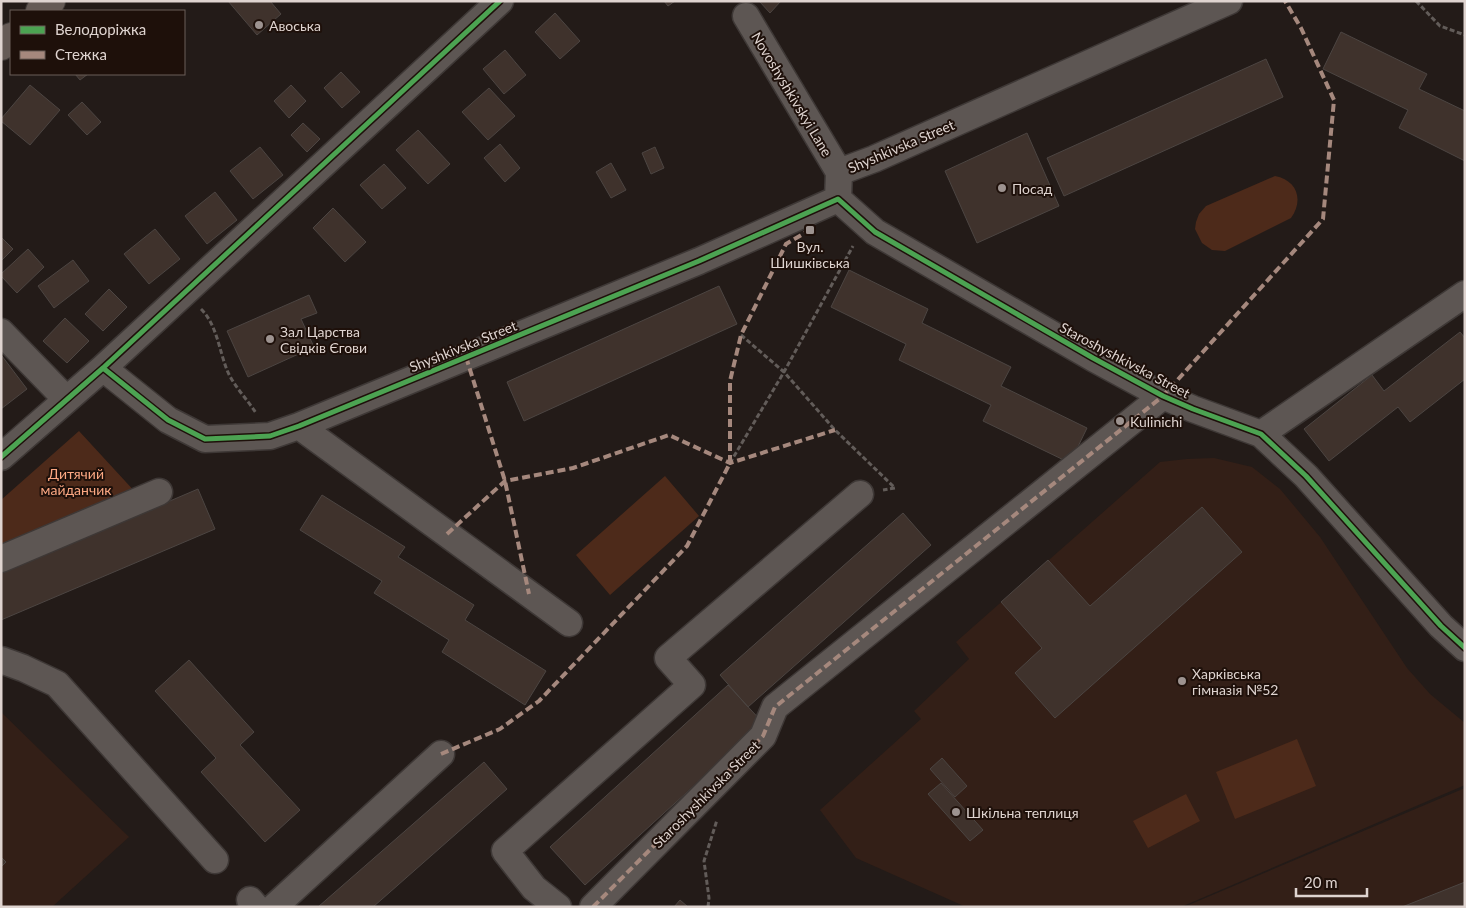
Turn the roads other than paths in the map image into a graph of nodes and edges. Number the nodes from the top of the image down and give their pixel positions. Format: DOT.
graph roads {
  1 [pos="51,1"];
  2 [pos="500,1"];
  3 [pos="1227,2"];
  4 [pos="41,10"];
  5 [pos="746,16"];
  6 [pos="839,172"];
  7 [pos="838,198"];
  8 [pos="1465,294"];
  9 [pos="1,332"];
  10 [pos="103,368"];
  11 [pos="1163,396"];
  12 [pos="66,399"];
  13 [pos="299,426"];
  14 [pos="1261,434"];
  15 [pos="1,457"];
  16 [pos="159,492"];
  17 [pos="860,494"];
  18 [pos="1,559"];
  19 [pos="569,623"];
  20 [pos="1465,648"];
  21 [pos="1,660"];
  22 [pos="442,754"];
  23 [pos="215,860"];
  24 [pos="260,904"];
  25 [pos="558,907"];
  26 [pos="593,907"];
  1 -- 4 [label="main road"];
  2 -- 10 [label="street"];
  3 -- 6 [label="street, Shyshkivska Street"];
  5 -- 6 [label="street, Novoshyshkivskyi Lane"];
  6 -- 7 [label="street, Shyshkivska Street"];
  7 -- 11 [label="street, Staroshyshkivska Street"];
  7 -- 13 [label="street, Shyshkivska Street"];
  8 -- 14 [label="street"];
  9 -- 12 [label="street"];
  10 -- 12 [label="street"];
  10 -- 13 [label="street, Shyshkivska Street"];
  11 -- 14 [label="street, Staroshyshkivska Street"];
  11 -- 26 [label="street, Staroshyshkivska Street"];
  12 -- 15 [label="street"];
  13 -- 19 [label="street"];
  14 -- 20 [label="street, Staroshyshkivska Street"];
  16 -- 18 [label="street"];
  17 -- 25 [label="street"];
  21 -- 23 [label="street"];
  22 -- 24 [label="street"];
}
